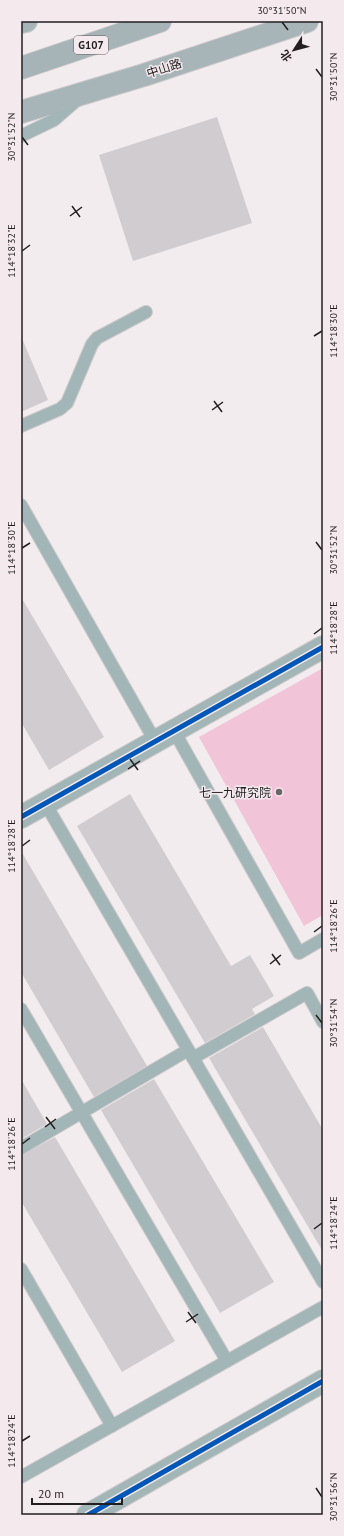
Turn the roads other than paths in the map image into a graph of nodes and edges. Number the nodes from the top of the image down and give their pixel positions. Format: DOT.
graph roads {
  1 [pos="26,21"];
  2 [pos="160,21"];
  3 [pos="307,21"];
  4 [pos="21,22"];
  5 [pos="21,68"];
  6 [pos="89,90"];
  7 [pos="27,108"];
  8 [pos="21,136"];
  9 [pos="146,312"];
  10 [pos="21,426"];
  11 [pos="21,505"];
  12 [pos="323,647"];
  13 [pos="174,731"];
  14 [pos="155,742"];
  15 [pos="45,803"];
  16 [pos="21,817"];
  17 [pos="323,939"];
  18 [pos="21,1009"];
  19 [pos="323,1022"];
  20 [pos="191,1054"];
  21 [pos="81,1112"];
  22 [pos="21,1148"];
  23 [pos="21,1269"];
  24 [pos="323,1282"];
  25 [pos="323,1307"];
  26 [pos="227,1361"];
  27 [pos="323,1381"];
  28 [pos="112,1426"];
  29 [pos="21,1477"];
  30 [pos="88,1515"];
  1 -- 4 [label="highway"];
  2 -- 5 [label="highway, G107"];
  3 -- 6 [label="main road, 中山路"];
  6 -- 7 [label="main road, 中山路"];
  6 -- 8 [label="lane"];
  9 -- 10 [label="lane"];
  11 -- 14 [label="lane"];
  12 -- 13 [label="street"];
  13 -- 14 [label="street"];
  13 -- 17 [label="lane"];
  14 -- 15 [label="street"];
  15 -- 16 [label="street"];
  15 -- 20 [label="lane"];
  18 -- 21 [label="lane"];
  19 -- 20 [label="lane"];
  20 -- 21 [label="lane"];
  20 -- 24 [label="lane"];
  21 -- 22 [label="lane"];
  21 -- 26 [label="lane"];
  23 -- 28 [label="lane"];
  25 -- 26 [label="lane"];
  26 -- 28 [label="lane"];
  27 -- 30 [label="street"];
  28 -- 29 [label="lane"];
}
